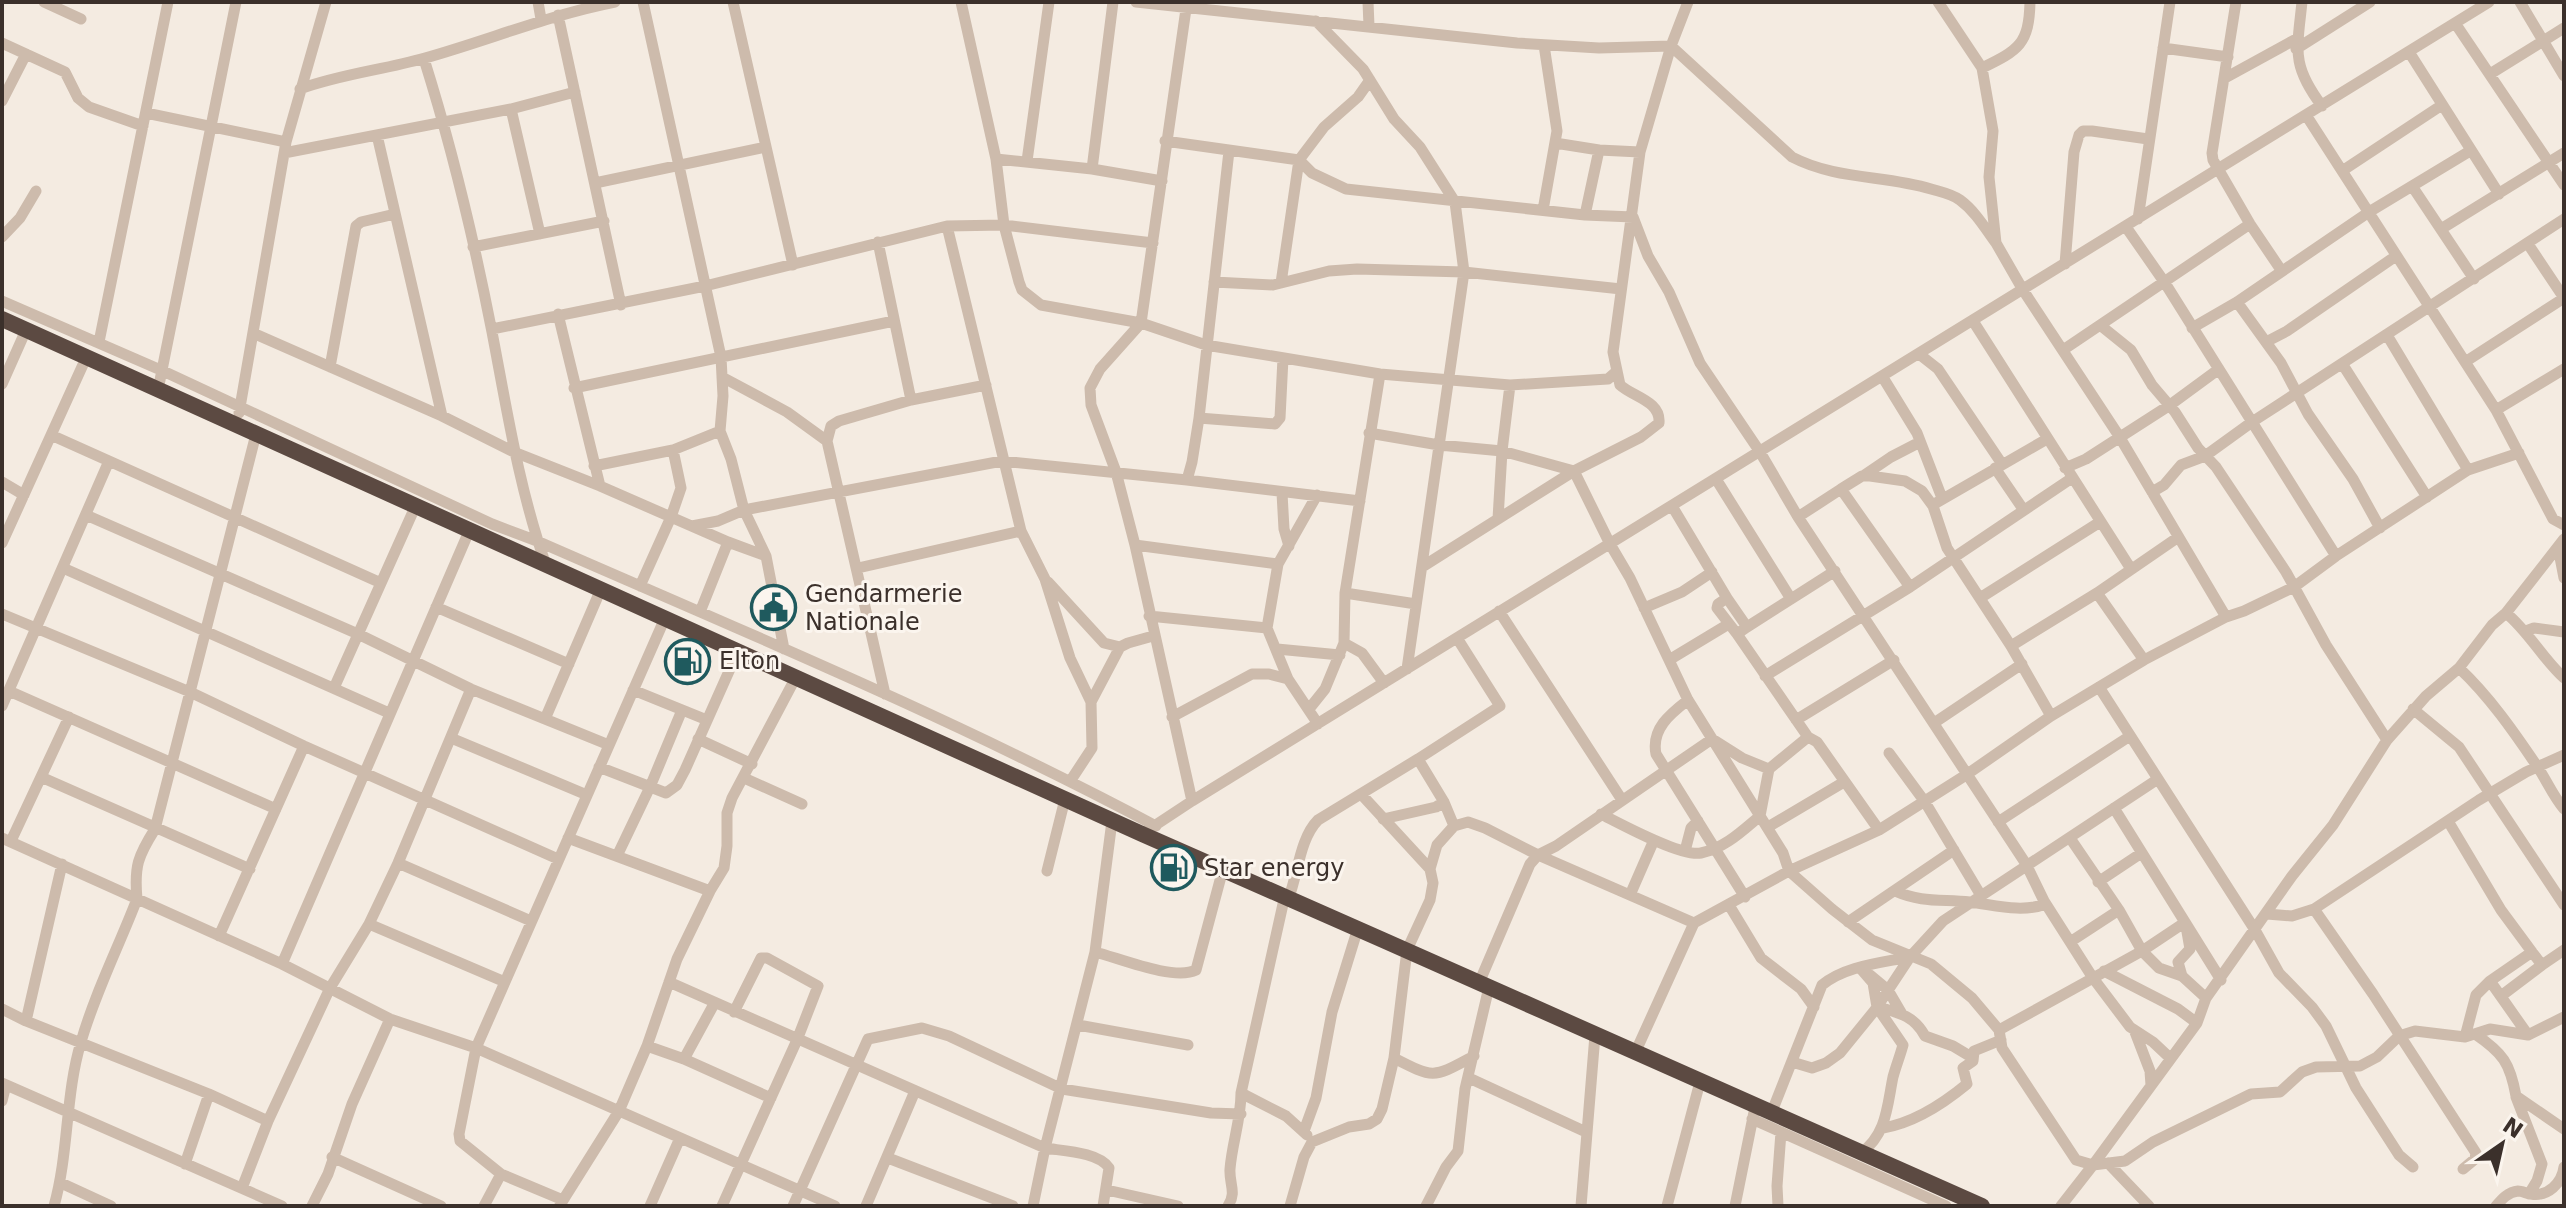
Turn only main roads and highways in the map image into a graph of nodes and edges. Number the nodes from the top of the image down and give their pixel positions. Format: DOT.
graph roads {
  1 [pos="2,319"];
  2 [pos="1982,1206"];
  1 -- 2 [label="highway"];
}
